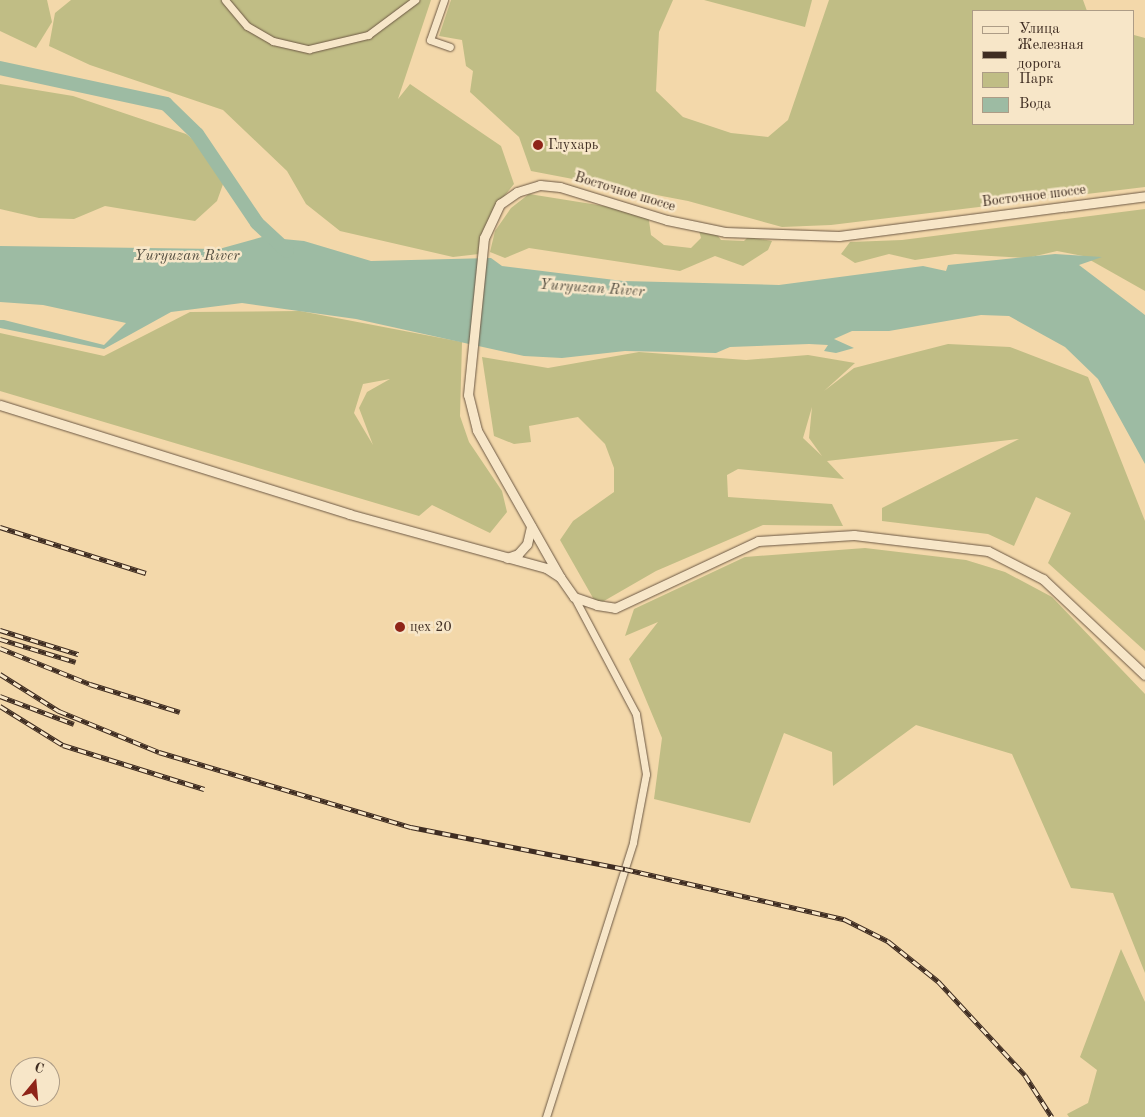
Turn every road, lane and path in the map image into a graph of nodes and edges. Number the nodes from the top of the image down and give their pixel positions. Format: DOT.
graph roads {
  1 [pos="224,0"];
  2 [pos="415,0"];
  3 [pos="444,0"];
  4 [pos="450,47"];
  5 [pos="1145,196"];
  6 [pos="0,405"];
  7 [pos="531,526"];
  8 [pos="507,558"];
  9 [pos="560,577"];
  10 [pos="574,598"];
  11 [pos="1145,675"];
  12 [pos="546,1117"];
  1 -- 2 [label="street"];
  3 -- 4 [label="street"];
  5 -- 7 [label="main road, Восточное шоссе"];
  6 -- 8 [label="main road"];
  7 -- 8 [label="main road"];
  7 -- 9 [label="main road, Восточное шоссе"];
  8 -- 9 [label="main road"];
  9 -- 10 [label="main road, Восточное шоссе"];
  10 -- 11 [label="main road"];
  10 -- 12 [label="street"];
}
